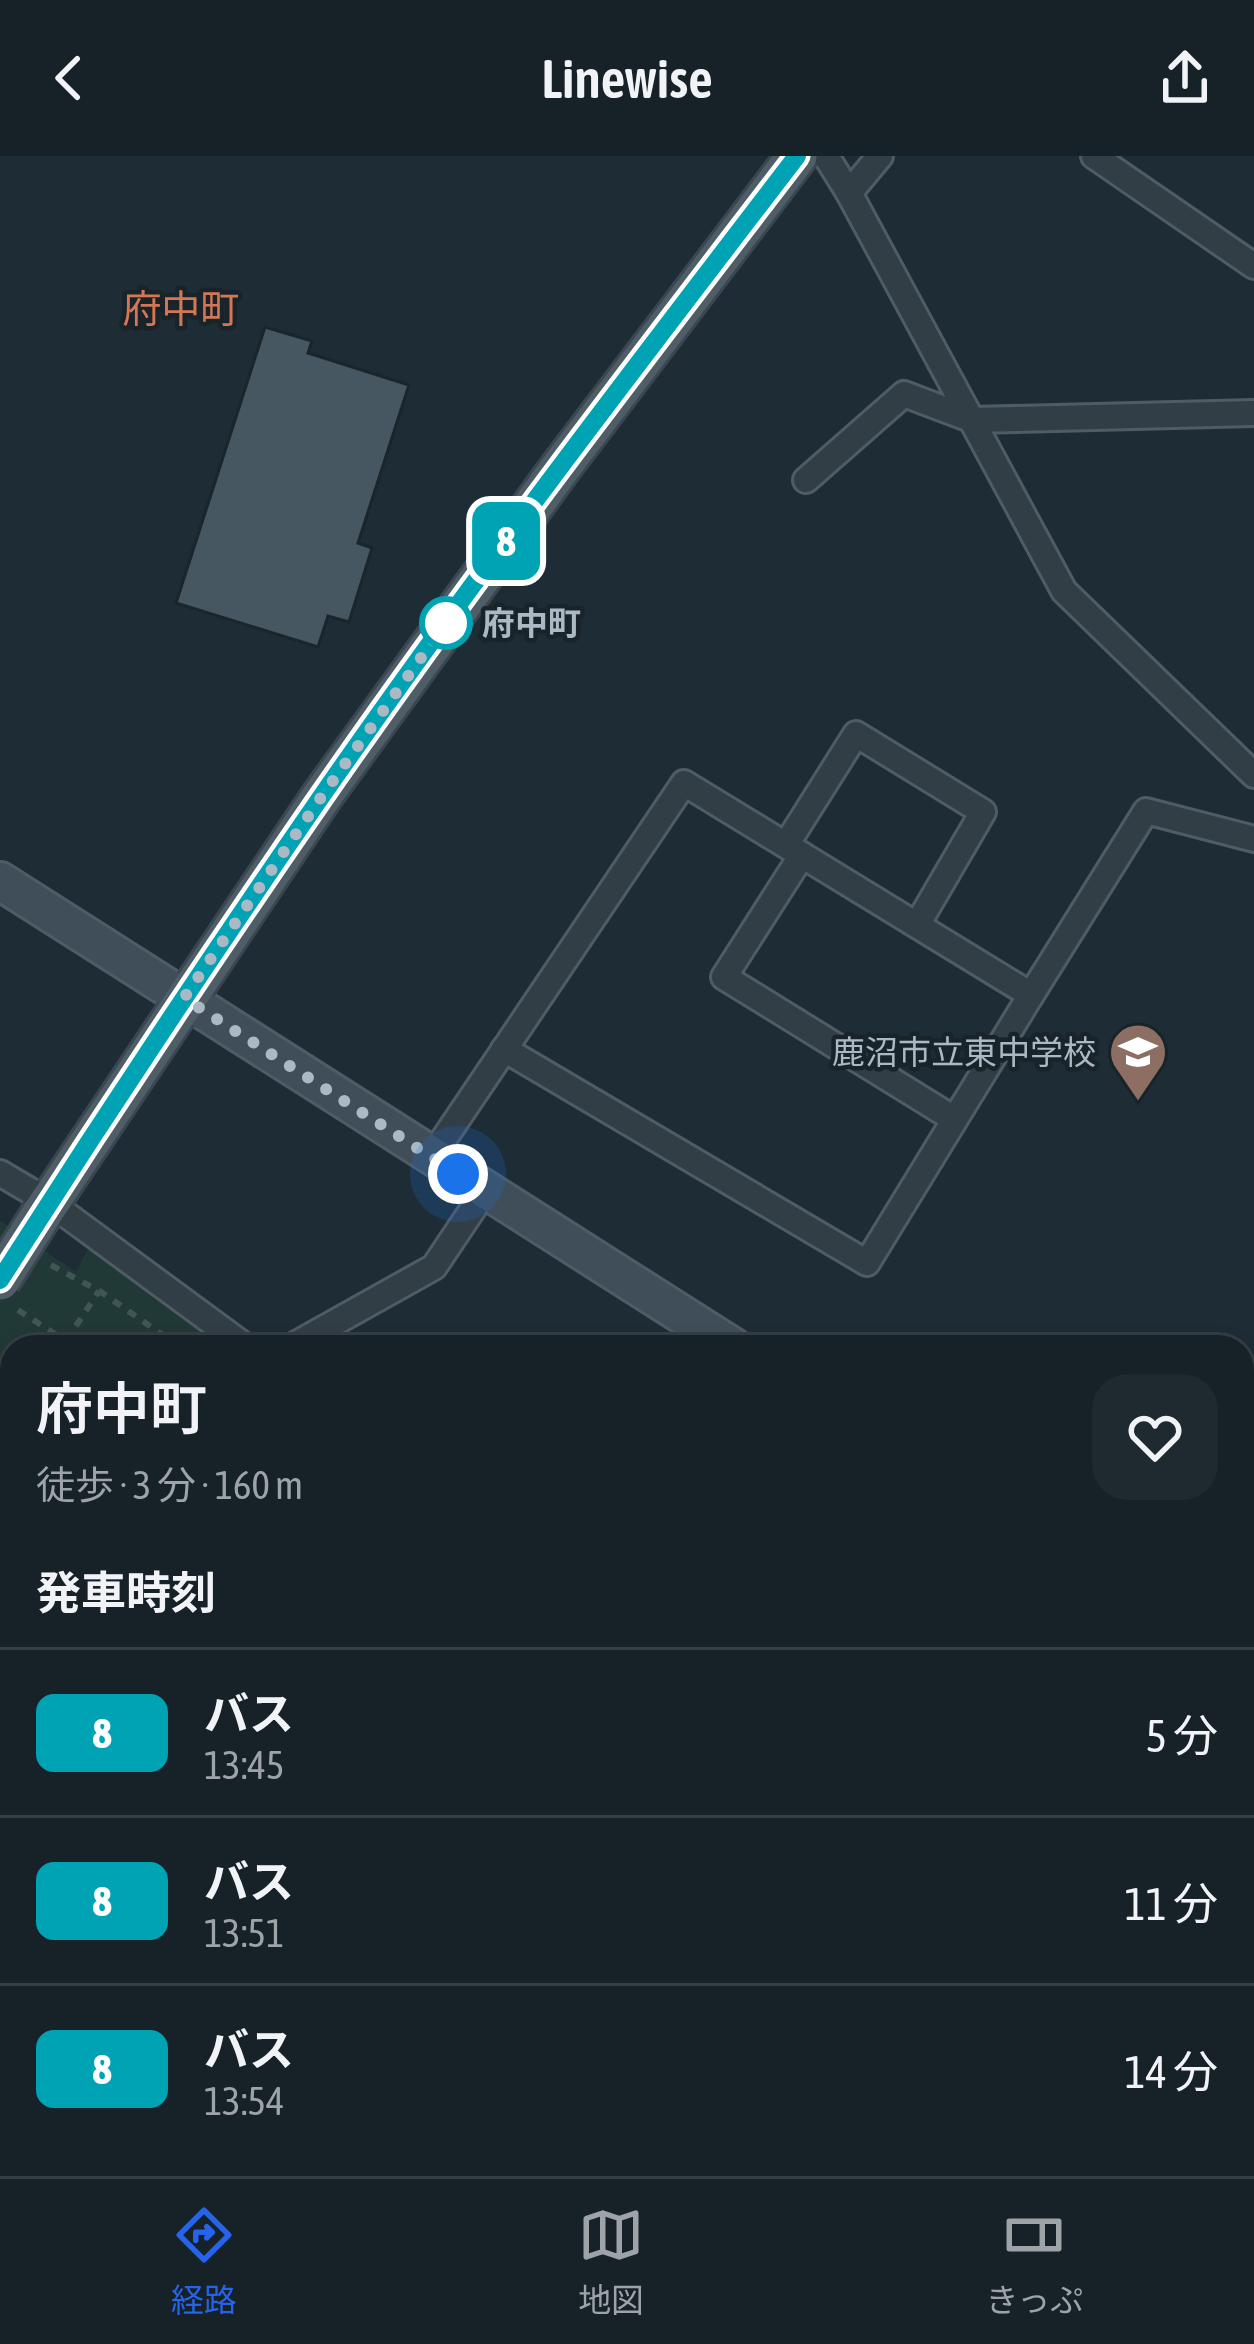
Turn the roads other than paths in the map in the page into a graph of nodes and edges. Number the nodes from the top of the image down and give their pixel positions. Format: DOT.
graph roads {
  1 [pos="797,156"];
  2 [pos="826,156"];
  3 [pos="880,156"];
  4 [pos="1094,156"];
  5 [pos="849,193"];
  6 [pos="1254,266"];
  7 [pos="1254,412"];
  8 [pos="973,420"];
  9 [pos="806,480"];
  10 [pos="1254,775"];
  11 [pos="1254,839"];
  12 [pos="794,850"];
  13 [pos="0,881"];
  14 [pos="917,926"];
  15 [pos="1030,995"];
  16 [pos="184,998"];
  17 [pos="504,1049"];
  18 [pos="954,1119"];
  19 [pos="431,1157"];
  20 [pos="0,1173"];
  21 [pos="485,1191"];
  22 [pos="45,1208"];
  23 [pos="0,1280"];
  24 [pos="229,1335"];
  25 [pos="312,1335"];
  26 [pos="714,1335"];
  1 -- 16 [label="main road"];
  2 -- 5 [label="street"];
  3 -- 5 [label="street"];
  4 -- 6 [label="street"];
  5 -- 8 [label="street"];
  7 -- 8 [label="street"];
  8 -- 9 [label="street"];
  8 -- 10 [label="street"];
  11 -- 15 [label="street"];
  12 -- 14 [label="street"];
  12 -- 14 [label="street"];
  12 -- 17 [label="street"];
  12 -- 18 [label="street"];
  13 -- 16 [label="street"];
  14 -- 15 [label="street"];
  15 -- 18 [label="street"];
  16 -- 19 [label="street"];
  16 -- 22 [label="main road"];
  17 -- 18 [label="street"];
  17 -- 19 [label="street"];
  19 -- 21 [label="street"];
  20 -- 22 [label="street"];
  21 -- 25 [label="street"];
  21 -- 26 [label="street"];
  22 -- 23 [label="main road, bridge"];
  22 -- 24 [label="street"];
}
